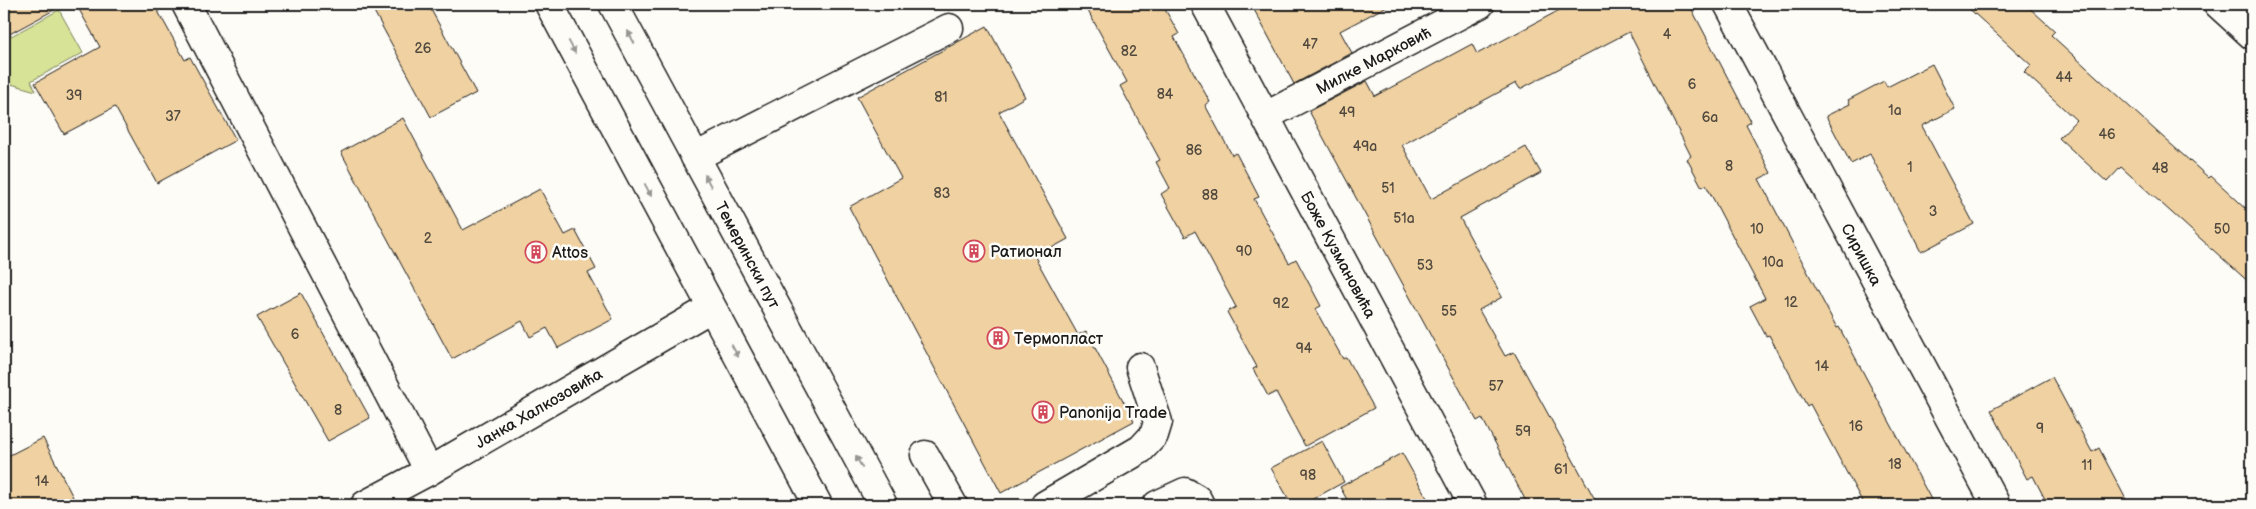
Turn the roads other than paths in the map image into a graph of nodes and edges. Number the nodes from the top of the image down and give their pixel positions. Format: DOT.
graph roads {
  1 [pos="186,4"];
  2 [pos="549,4"];
  3 [pos="613,4"];
  4 [pos="1206,4"];
  5 [pos="1728,4"];
  6 [pos="2218,4"];
  7 [pos="1467,7"];
  8 [pos="948,28"];
  9 [pos="2252,35"];
  10 [pos="1266,116"];
  11 [pos="695,157"];
  12 [pos="711,308"];
  13 [pos="1140,367"];
  14 [pos="925,455"];
  15 [pos="429,471"];
  16 [pos="365,505"];
  17 [pos="818,505"];
  18 [pos="882,505"];
  19 [pos="953,505"];
  20 [pos="1045,505"];
  21 [pos="1157,505"];
  22 [pos="1200,505"];
  23 [pos="1473,505"];
  24 [pos="1996,505"];
  1 -- 15 [label="street"];
  2 -- 12 [label="street, one-way"];
  11 -- 3 [label="street, Темерински пут, one-way"];
  4 -- 10 [label="street, Боже Кузмановића"];
  5 -- 24 [label="street, Сиришка"];
  6 -- 9 [label="street"];
  7 -- 10 [label="street, Милке Марковић"];
  8 -- 11 [label="street"];
  10 -- 23 [label="street, Боже Кузмановића"];
  18 -- 11 [label="street, Темерински пут, one-way"];
  12 -- 15 [label="street, Јанка Халкозовића"];
  12 -- 17 [label="street, one-way"];
  13 -- 20 [label="street"];
  14 -- 19 [label="street"];
  15 -- 16 [label="street, Јанка Халкозовића"];
  21 -- 22 [label="street"];
}
